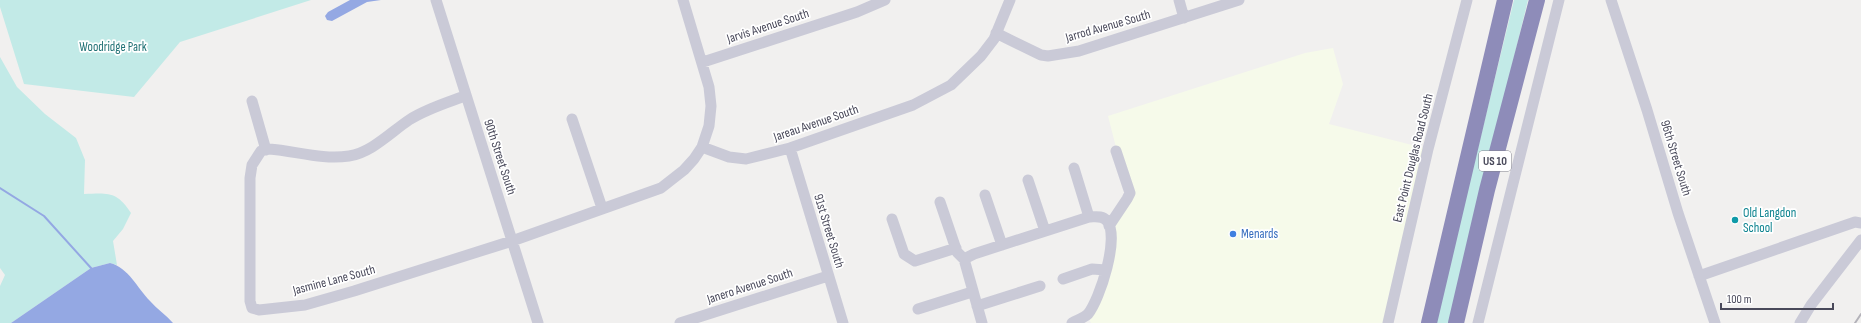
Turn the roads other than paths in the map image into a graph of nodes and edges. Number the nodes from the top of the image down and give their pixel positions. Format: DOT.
graph roads {
  1 [pos="436,0"];
  2 [pos="683,0"];
  3 [pos="885,0"];
  4 [pos="1010,0"];
  5 [pos="1178,0"];
  6 [pos="1239,0"];
  7 [pos="1467,0"];
  8 [pos="1505,0"];
  9 [pos="1537,0"];
  10 [pos="1559,0"];
  11 [pos="1611,0"];
  12 [pos="1184,18"];
  13 [pos="996,33"];
  14 [pos="703,62"];
  15 [pos="465,96"];
  16 [pos="252,101"];
  17 [pos="572,119"];
  18 [pos="702,147"];
  19 [pos="790,148"];
  20 [pos="266,150"];
  21 [pos="1116,151"];
  22 [pos="1074,168"];
  23 [pos="1028,180"];
  24 [pos="985,195"];
  25 [pos="940,202"];
  26 [pos="602,208"];
  27 [pos="1089,217"];
  28 [pos="892,219"];
  29 [pos="1861,223"];
  30 [pos="1109,226"];
  31 [pos="1045,231"];
  32 [pos="1861,240"];
  33 [pos="512,241"];
  34 [pos="1002,245"];
  35 [pos="956,248"];
  36 [pos="964,259"];
  37 [pos="1106,270"];
  38 [pos="828,276"];
  39 [pos="1699,276"];
  40 [pos="1063,279"];
  41 [pos="1040,286"];
  42 [pos="972,292"];
  43 [pos="976,306"];
  44 [pos="918,309"];
  45 [pos="538,323"];
  46 [pos="680,323"];
  47 [pos="843,323"];
  48 [pos="982,323"];
  49 [pos="1072,323"];
  50 [pos="1388,323"];
  51 [pos="1428,323"];
  52 [pos="1456,323"];
  53 [pos="1478,323"];
  54 [pos="1715,323"];
  55 [pos="1800,323"];
  1 -- 15 [label="street, 90th Street South"];
  2 -- 14 [label="street"];
  3 -- 14 [label="street, Jarvis Avenue South"];
  4 -- 13 [label="street, Jareau Avenue South"];
  5 -- 12 [label="street"];
  6 -- 12 [label="street, Jarrod Avenue South"];
  7 -- 50 [label="street, East Point Douglas Road South"];
  8 -- 51 [label="highway, US 10"];
  9 -- 52 [label="highway, US 10"];
  10 -- 53 [label="street"];
  11 -- 39 [label="street, 96th Street South"];
  12 -- 13 [label="street, Jarrod Avenue South"];
  13 -- 19 [label="street, Jareau Avenue South"];
  14 -- 18 [label="street"];
  15 -- 20 [label="street"];
  15 -- 33 [label="street, 90th Street South"];
  16 -- 20 [label="street"];
  17 -- 26 [label="street"];
  18 -- 19 [label="street, Jareau Avenue South"];
  18 -- 26 [label="street"];
  19 -- 38 [label="street, 91st Street South"];
  20 -- 33 [label="street, Jasmine Lane South"];
  21 -- 30 [label="street"];
  22 -- 27 [label="street"];
  23 -- 31 [label="street"];
  24 -- 34 [label="street"];
  25 -- 35 [label="street"];
  26 -- 33 [label="street"];
  27 -- 30 [label="street"];
  27 -- 31 [label="street"];
  28 -- 35 [label="street"];
  29 -- 39 [label="street"];
  30 -- 37 [label="street"];
  31 -- 34 [label="street"];
  32 -- 55 [label="street"];
  33 -- 45 [label="street, 90th Street South"];
  34 -- 36 [label="street"];
  35 -- 36 [label="street"];
  36 -- 42 [label="street"];
  37 -- 40 [label="street"];
  37 -- 49 [label="street"];
  38 -- 46 [label="street, Janero Avenue South"];
  38 -- 47 [label="street, 91st Street South"];
  39 -- 54 [label="street, 96th Street South"];
  41 -- 43 [label="street"];
  42 -- 43 [label="street"];
  42 -- 44 [label="street"];
  43 -- 48 [label="street"];
}
